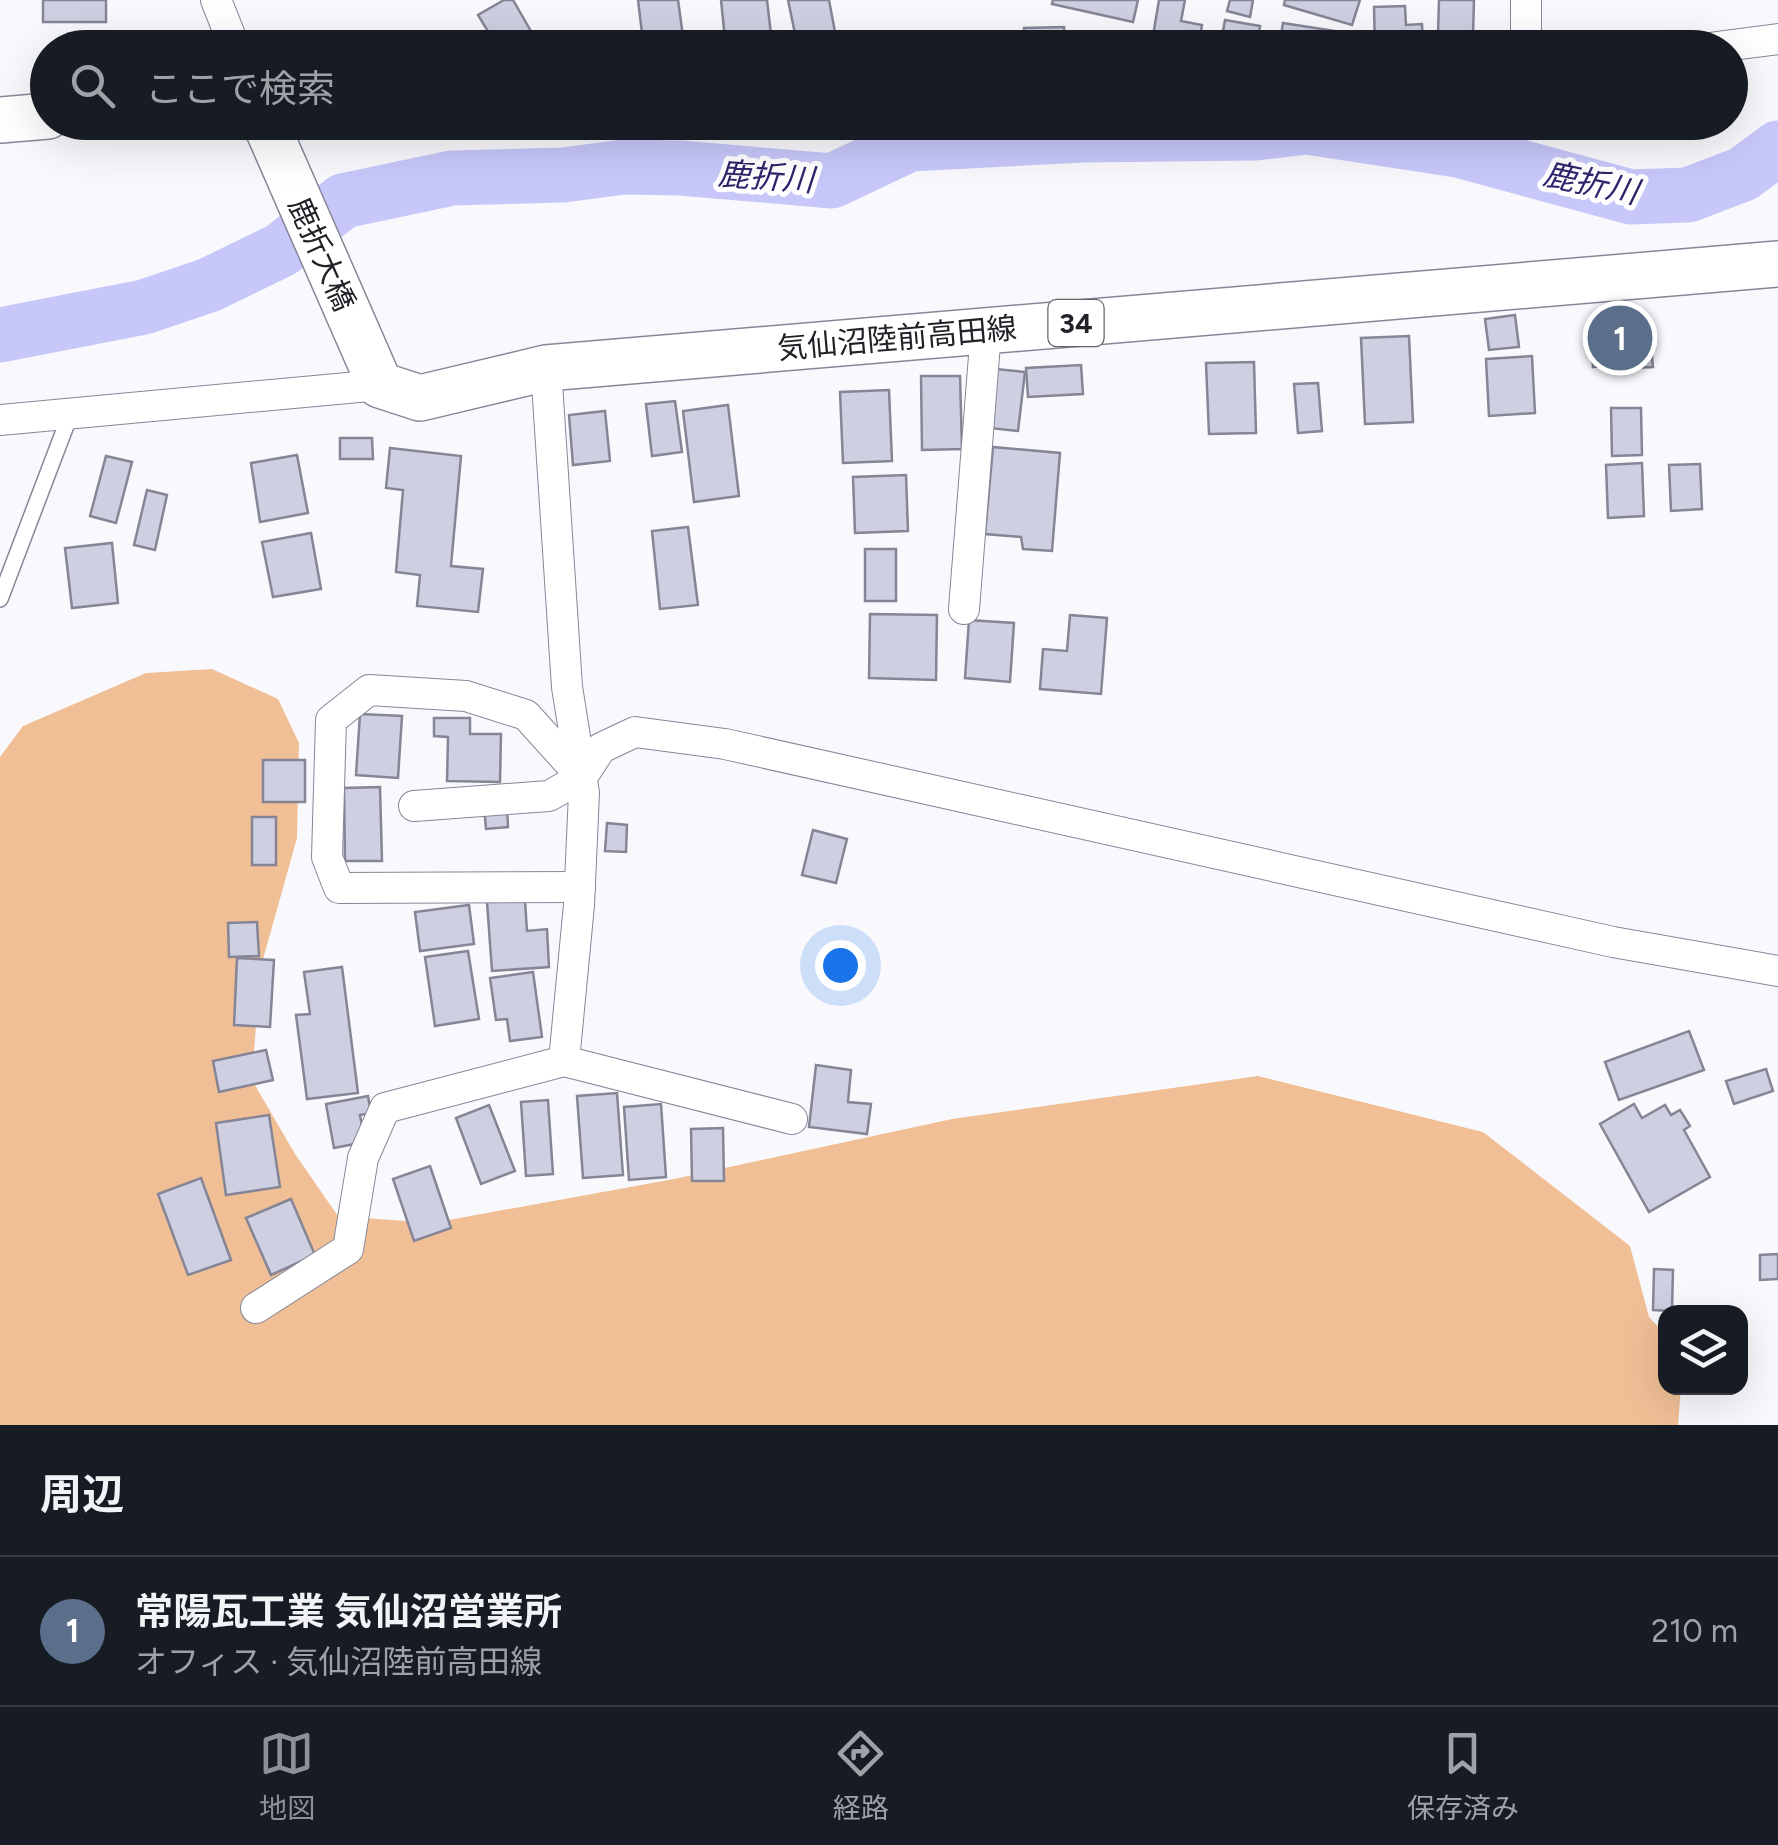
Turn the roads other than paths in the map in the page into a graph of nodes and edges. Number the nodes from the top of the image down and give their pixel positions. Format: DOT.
graph roads {
  1 [pos="216,0"];
  2 [pos="1526,0"];
  3 [pos="227,30"];
  4 [pos="1526,30"];
  5 [pos="1778,39"];
  6 [pos="1748,43"];
  7 [pos="30,118"];
  8 [pos="0,120"];
  9 [pos="273,140"];
  10 [pos="1778,264"];
  11 [pos="986,330"];
  12 [pos="546,368"];
  13 [pos="380,385"];
  14 [pos="70,415"];
  15 [pos="0,420"];
  16 [pos="0,600"];
  17 [pos="964,609"];
  18 [pos="582,777"];
  19 [pos="414,806"];
  20 [pos="580,887"];
  21 [pos="1778,971"];
  22 [pos="564,1061"];
  23 [pos="792,1119"];
  24 [pos="256,1308"];
  1 -- 3 [label="street"];
  2 -- 4 [label="street"];
  5 -- 6 [label="street"];
  7 -- 8 [label="main road"];
  9 -- 13 [label="main road, 鹿折大橋"];
  10 -- 11 [label="main road, 気仙沼陸前高田線 / 34"];
  11 -- 12 [label="main road, 気仙沼陸前高田線 / 34"];
  11 -- 17 [label="street"];
  12 -- 13 [label="main road, 気仙沼陸前高田線 / 34"];
  12 -- 18 [label="street"];
  13 -- 14 [label="street"];
  14 -- 15 [label="street"];
  14 -- 16 [label="lane"];
  18 -- 19 [label="street"];
  18 -- 20 [label="street"];
  18 -- 20 [label="street"];
  18 -- 21 [label="street"];
  20 -- 22 [label="street"];
  22 -- 23 [label="street"];
  22 -- 24 [label="street"];
}
